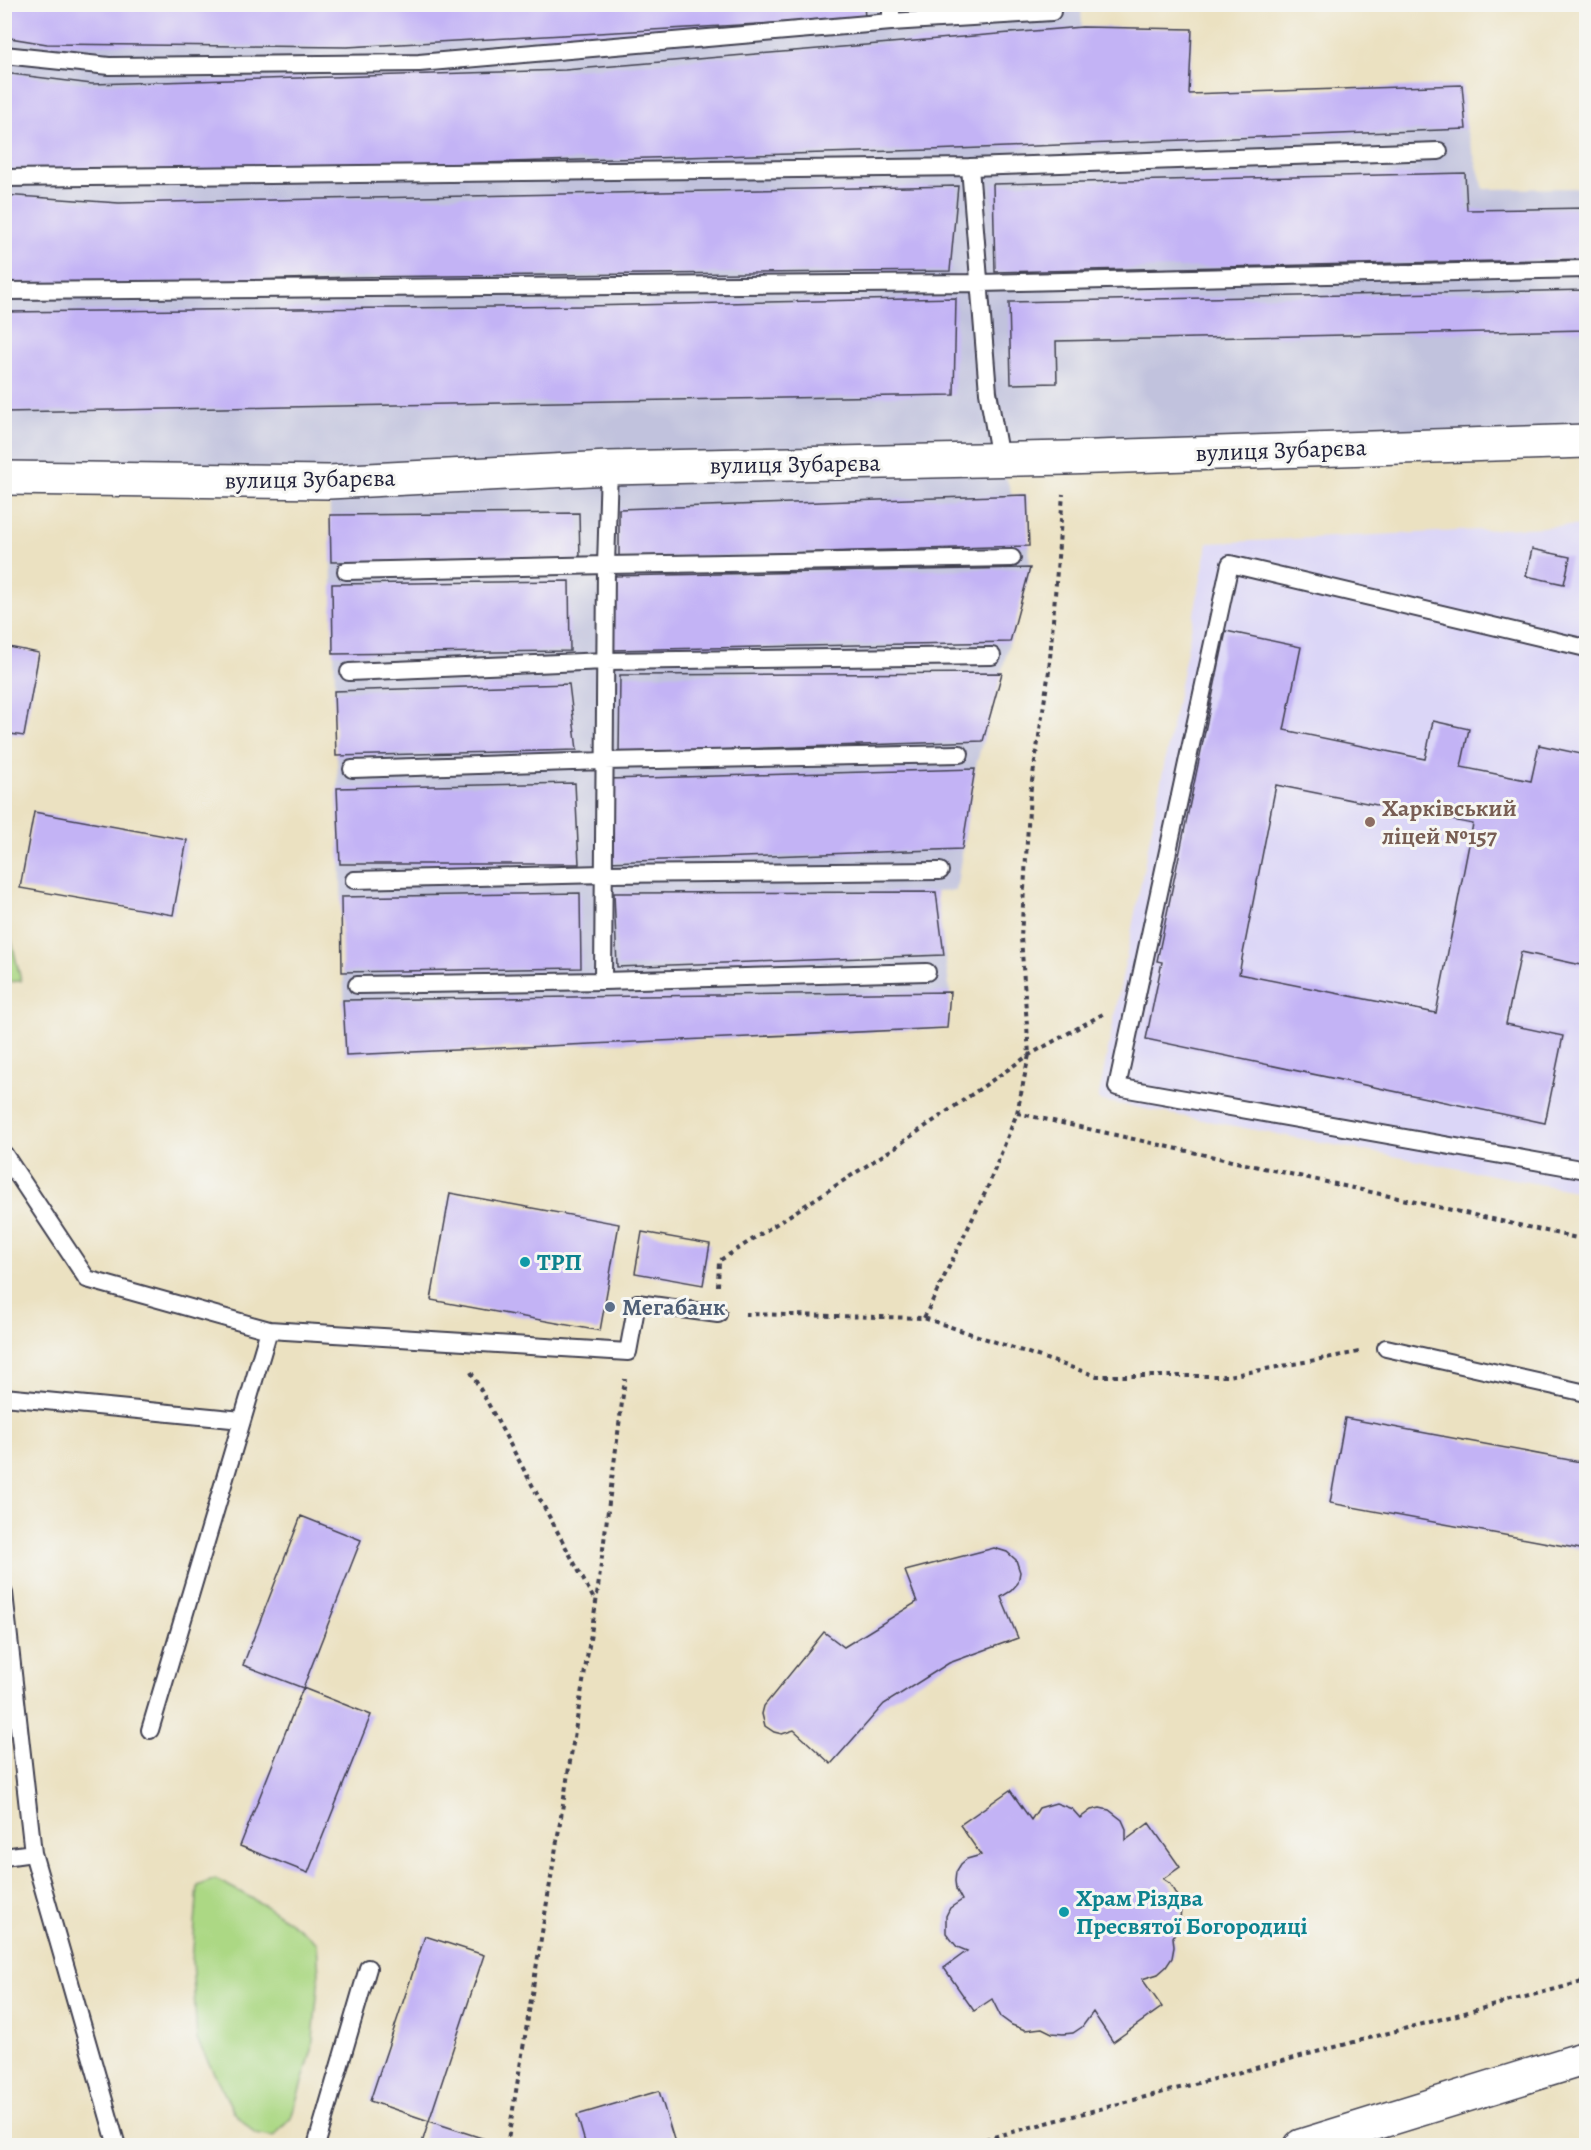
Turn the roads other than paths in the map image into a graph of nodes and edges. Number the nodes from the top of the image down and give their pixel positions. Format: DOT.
graph roads {
  1 [pos="891,4"];
  2 [pos="1052,12"];
  3 [pos="891,22"];
  4 [pos="4,55"];
  5 [pos="1439,151"];
  6 [pos="970,167"];
  7 [pos="4,178"];
  8 [pos="1587,269"];
  9 [pos="980,283"];
  10 [pos="4,291"];
  11 [pos="1587,441"];
  12 [pos="1000,459"];
  13 [pos="609,468"];
  14 [pos="4,478"];
  15 [pos="1012,558"];
  16 [pos="606,564"];
  17 [pos="346,572"];
  18 [pos="1587,648"];
  19 [pos="992,656"];
  20 [pos="605,661"];
  21 [pos="349,672"];
  22 [pos="960,754"];
  23 [pos="604,761"];
  24 [pos="352,769"];
  25 [pos="940,871"];
  26 [pos="604,874"];
  27 [pos="354,880"];
  28 [pos="927,972"];
  29 [pos="603,981"];
  30 [pos="357,985"];
  31 [pos="4,1154"];
  32 [pos="1587,1170"];
  33 [pos="718,1314"];
  34 [pos="269,1330"];
  35 [pos="1386,1348"];
  36 [pos="1587,1393"];
  37 [pos="4,1397"];
  38 [pos="242,1420"];
  39 [pos="4,1593"];
  40 [pos="150,1730"];
  41 [pos="33,1853"];
  42 [pos="4,1857"];
  43 [pos="368,1968"];
  44 [pos="1587,2058"];
  45 [pos="117,2145"];
  46 [pos="316,2145"];
  47 [pos="1300,2145"];
  1 -- 3 [label="lane"];
  2 -- 3 [label="lane"];
  3 -- 4 [label="lane"];
  5 -- 6 [label="lane"];
  6 -- 7 [label="lane"];
  6 -- 9 [label="lane"];
  8 -- 9 [label="lane"];
  9 -- 10 [label="lane"];
  9 -- 12 [label="lane"];
  11 -- 12 [label="street, вулиця Зубарєва"];
  12 -- 13 [label="street, вулиця Зубарєва"];
  13 -- 14 [label="street, вулиця Зубарєва"];
  13 -- 16 [label="lane"];
  15 -- 16 [label="lane"];
  16 -- 17 [label="lane"];
  16 -- 20 [label="lane"];
  18 -- 32 [label="lane"];
  19 -- 20 [label="lane"];
  20 -- 21 [label="lane"];
  20 -- 23 [label="lane"];
  22 -- 23 [label="lane"];
  23 -- 24 [label="lane"];
  23 -- 26 [label="lane"];
  25 -- 26 [label="lane"];
  26 -- 27 [label="lane"];
  26 -- 29 [label="lane"];
  28 -- 29 [label="lane"];
  29 -- 30 [label="lane"];
  31 -- 34 [label="lane"];
  33 -- 34 [label="lane"];
  34 -- 38 [label="lane"];
  35 -- 36 [label="lane"];
  37 -- 38 [label="lane"];
  38 -- 40 [label="lane"];
  39 -- 41 [label="lane"];
  41 -- 42 [label="lane"];
  41 -- 45 [label="lane"];
  43 -- 46 [label="lane"];
  44 -- 47 [label="street"];
}
